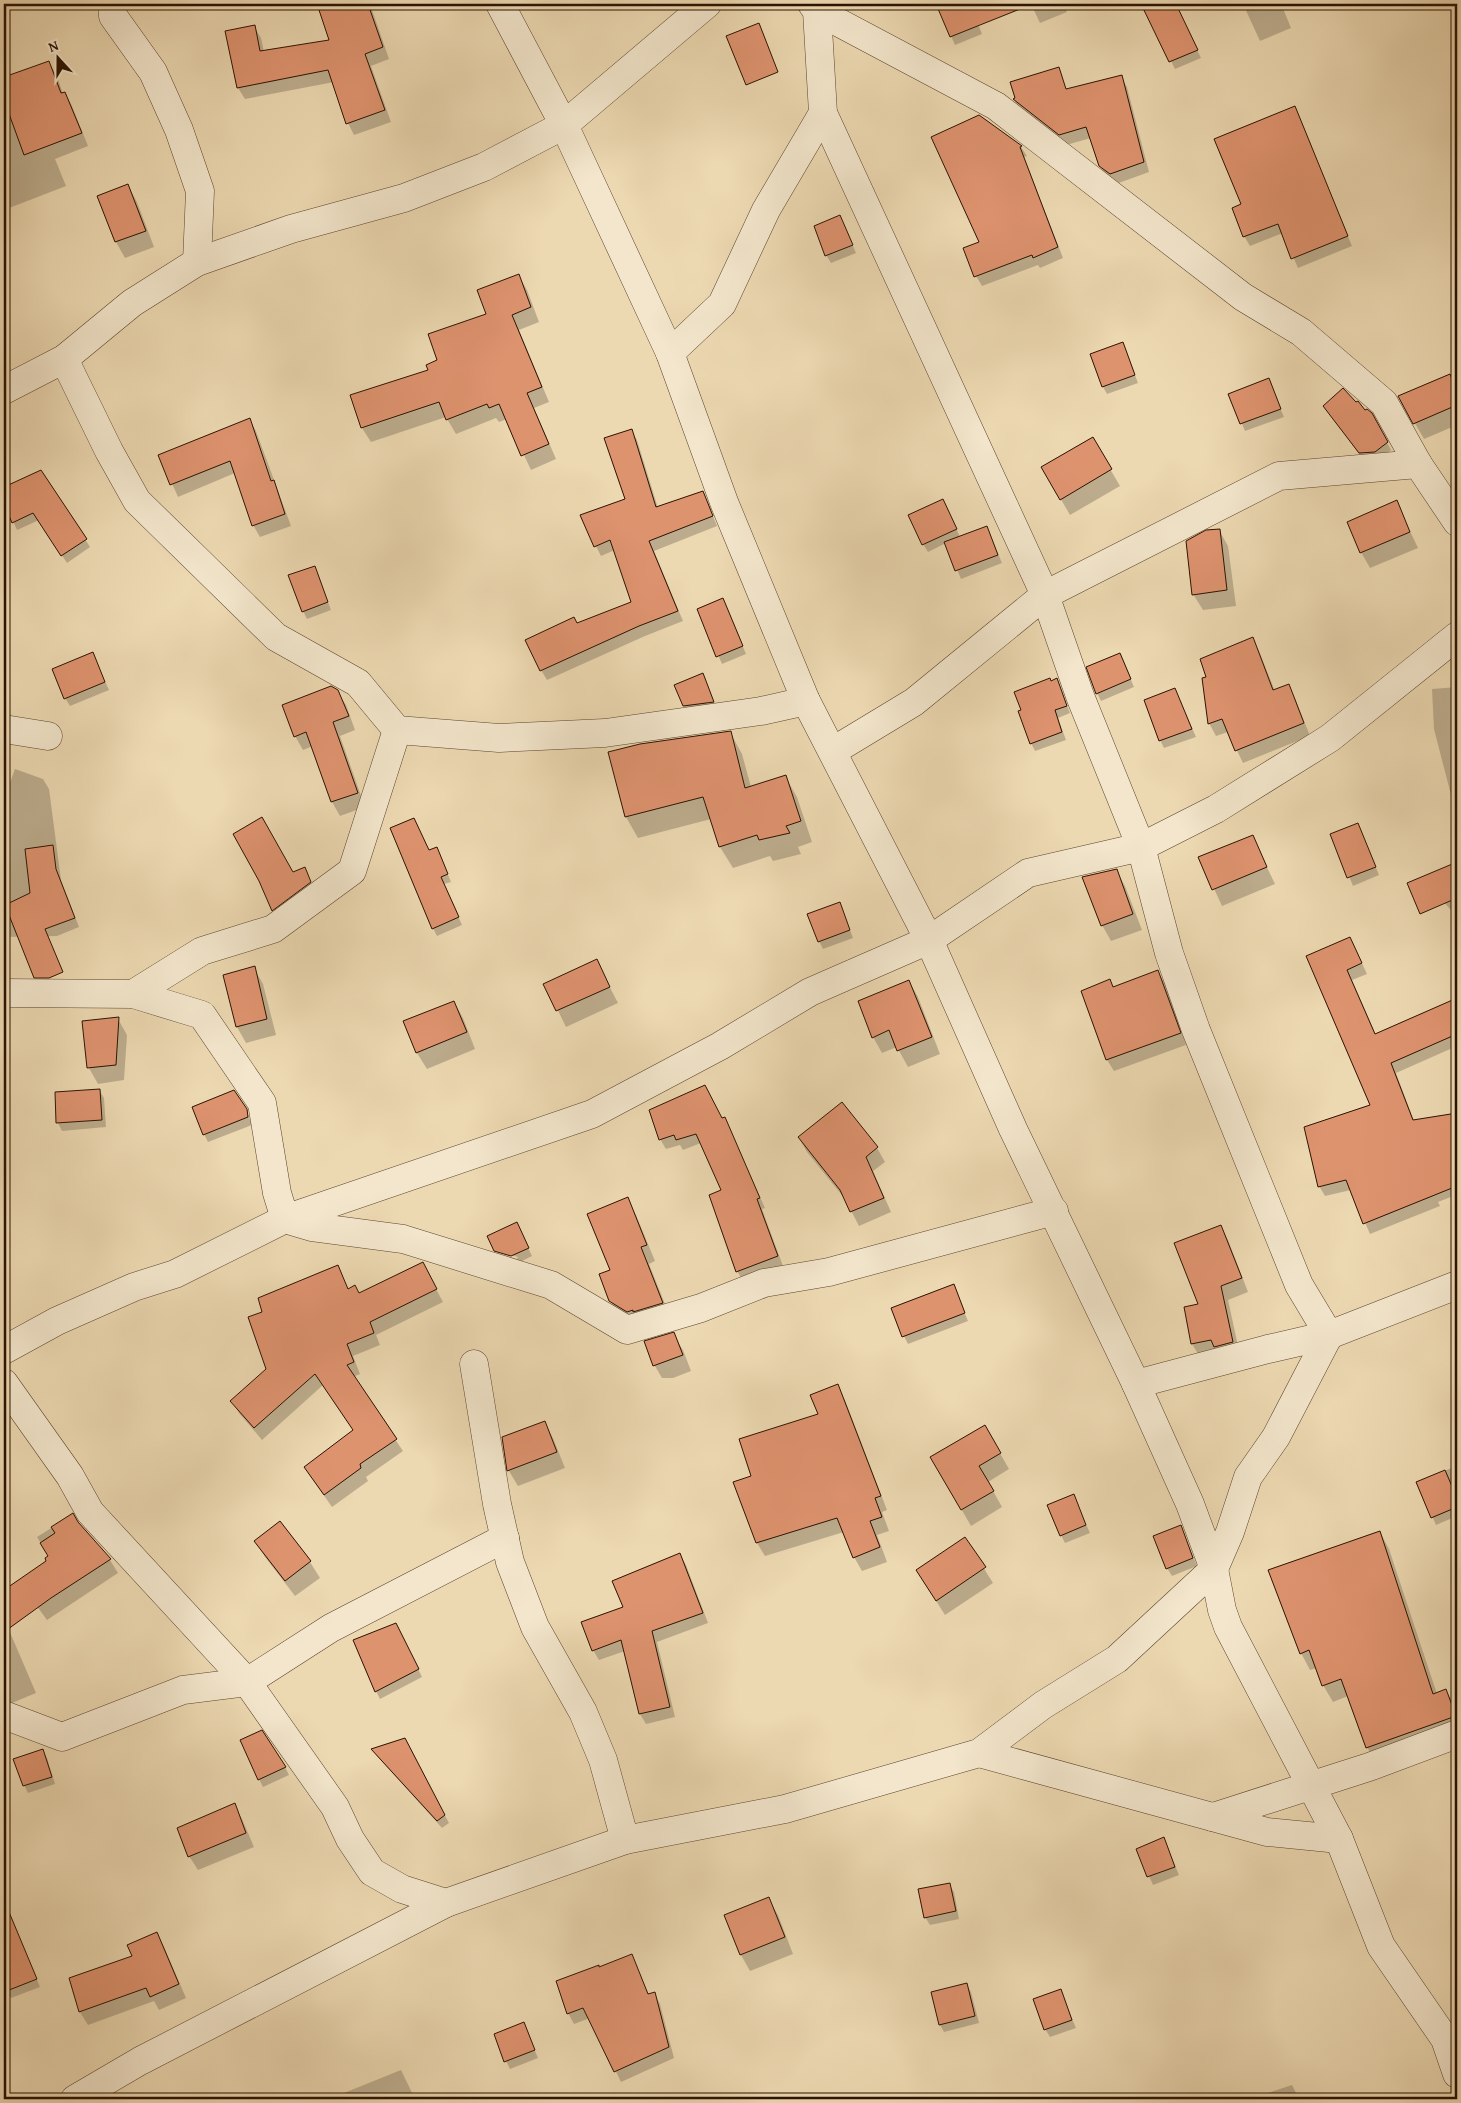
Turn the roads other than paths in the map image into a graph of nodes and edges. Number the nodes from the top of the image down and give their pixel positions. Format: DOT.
graph roads {
  1 [pos="112,4"];
  2 [pos="500,4"];
  3 [pos="707,4"];
  4 [pos="815,7"];
  5 [pos="823,113"];
  6 [pos="564,126"];
  7 [pos="197,262"];
  8 [pos="670,353"];
  9 [pos="64,359"];
  10 [pos="4,390"];
  11 [pos="1418,464"];
  12 [pos="1457,522"];
  13 [pos="1044,595"];
  14 [pos="1457,636"];
  15 [pos="806,701"];
  16 [pos="4,729"];
  17 [pos="397,730"];
  18 [pos="48,736"];
  19 [pos="833,751"];
  20 [pos="1141,847"];
  21 [pos="929,940"];
  22 [pos="4,993"];
  23 [pos="133,994"];
  24 [pos="1054,1211"];
  25 [pos="285,1219"];
  26 [pos="1457,1285"];
  27 [pos="1329,1336"];
  28 [pos="4,1350"];
  29 [pos="474,1364"];
  30 [pos="4,1384"];
  31 [pos="1136,1384"];
  32 [pos="505,1538"];
  33 [pos="1214,1569"];
  34 [pos="247,1682"];
  35 [pos="4,1715"];
  36 [pos="1457,1734"];
  37 [pos="978,1753"];
  38 [pos="1311,1785"];
  39 [pos="1213,1817"];
  40 [pos="1339,1838"];
  41 [pos="626,1840"];
  42 [pos="446,1903"];
  43 [pos="1451,2037"];
  44 [pos="1457,2074"];
  45 [pos="75,2099"];
  1 -- 7 [label="street"];
  2 -- 6 [label="street"];
  3 -- 6 [label="street"];
  4 -- 5 [label="street"];
  4 -- 11 [label="street"];
  5 -- 8 [label="street"];
  5 -- 13 [label="street"];
  6 -- 7 [label="street"];
  6 -- 8 [label="street"];
  7 -- 9 [label="street"];
  8 -- 15 [label="street"];
  9 -- 10 [label="street"];
  9 -- 17 [label="street"];
  11 -- 12 [label="street"];
  11 -- 13 [label="street"];
  13 -- 19 [label="street"];
  13 -- 20 [label="street"];
  14 -- 20 [label="street"];
  15 -- 17 [label="street"];
  15 -- 19 [label="street"];
  16 -- 18 [label="street"];
  17 -- 23 [label="street"];
  19 -- 21 [label="street"];
  20 -- 21 [label="street"];
  20 -- 27 [label="street"];
  21 -- 24 [label="street"];
  21 -- 25 [label="street"];
  22 -- 23 [label="street"];
  23 -- 25 [label="street"];
  24 -- 25 [label="street"];
  24 -- 31 [label="street"];
  25 -- 28 [label="street"];
  26 -- 27 [label="street"];
  27 -- 31 [label="street"];
  27 -- 33 [label="street"];
  29 -- 32 [label="street"];
  30 -- 34 [label="street"];
  31 -- 33 [label="street"];
  32 -- 34 [label="street"];
  32 -- 41 [label="street"];
  33 -- 37 [label="street"];
  33 -- 38 [label="street"];
  34 -- 35 [label="street"];
  34 -- 42 [label="street"];
  36 -- 38 [label="street"];
  37 -- 39 [label="street"];
  37 -- 41 [label="street"];
  38 -- 39 [label="street"];
  38 -- 40 [label="street"];
  39 -- 40 [label="street"];
  40 -- 43 [label="street"];
  41 -- 42 [label="street"];
  42 -- 45 [label="street"];
  43 -- 44 [label="street"];
}
